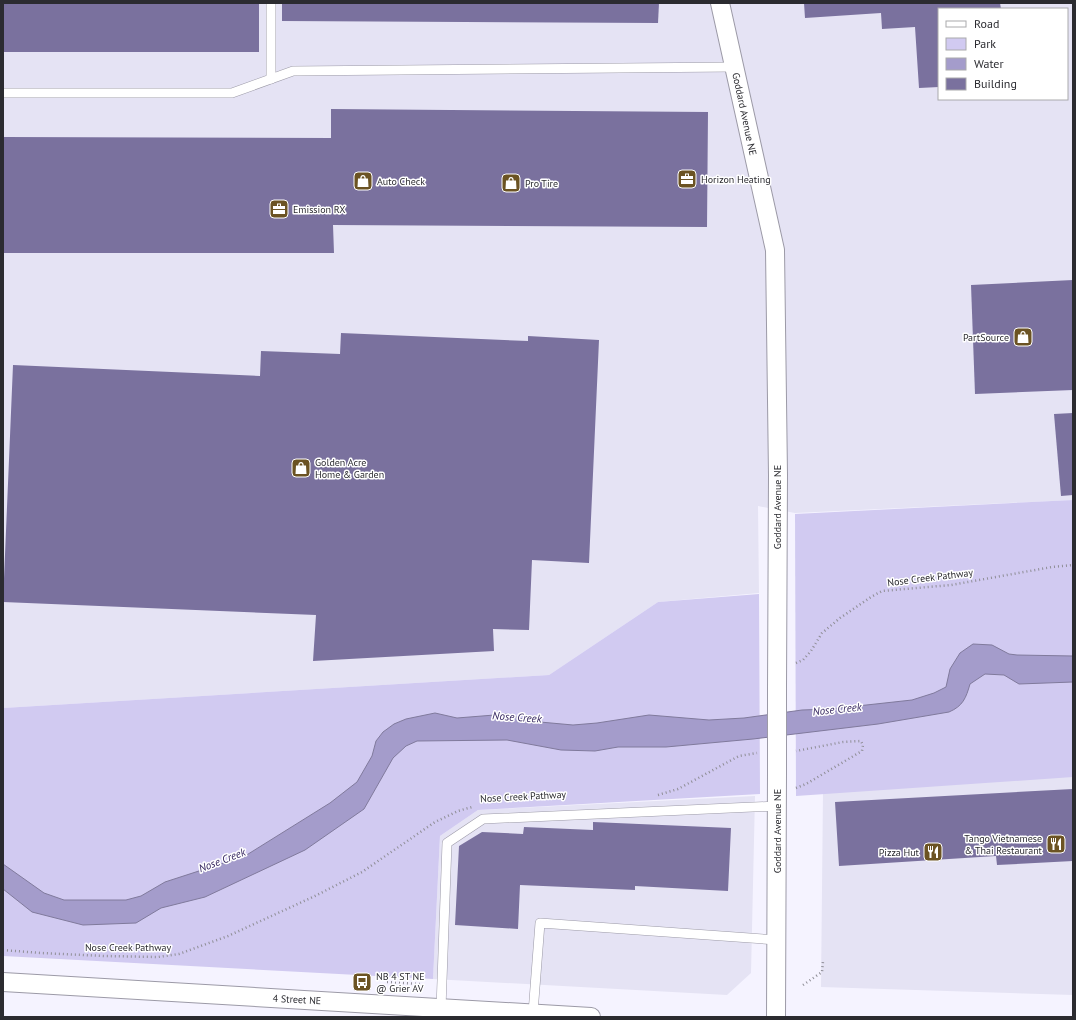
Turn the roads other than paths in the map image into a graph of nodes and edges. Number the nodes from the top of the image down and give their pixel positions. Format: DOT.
graph roads {
  1 [pos="271,3"];
  2 [pos="720,3"];
  3 [pos="734,67"];
  4 [pos="271,79"];
  5 [pos="3,93"];
  6 [pos="777,806"];
  7 [pos="777,940"];
  8 [pos="3,982"];
  9 [pos="441,1008"];
  10 [pos="460,1013"];
  11 [pos="534,1013"];
  12 [pos="591,1017"];
  13 [pos="776,1017"];
  1 -- 4 [label="lane"];
  2 -- 3 [label="street, Goddard Avenue NE"];
  3 -- 4 [label="lane"];
  3 -- 6 [label="street, Goddard Avenue NE, bridge"];
  4 -- 5 [label="lane"];
  6 -- 7 [label="street, Goddard Avenue NE"];
  6 -- 9 [label="lane"];
  7 -- 11 [label="lane"];
  7 -- 13 [label="street, Goddard Avenue NE"];
  8 -- 9 [label="street, 4 Street NE"];
  9 -- 10 [label="street, 4 Street NE"];
  10 -- 11 [label="street, 4 Street NE"];
  11 -- 12 [label="street, 4 Street NE"];
}
